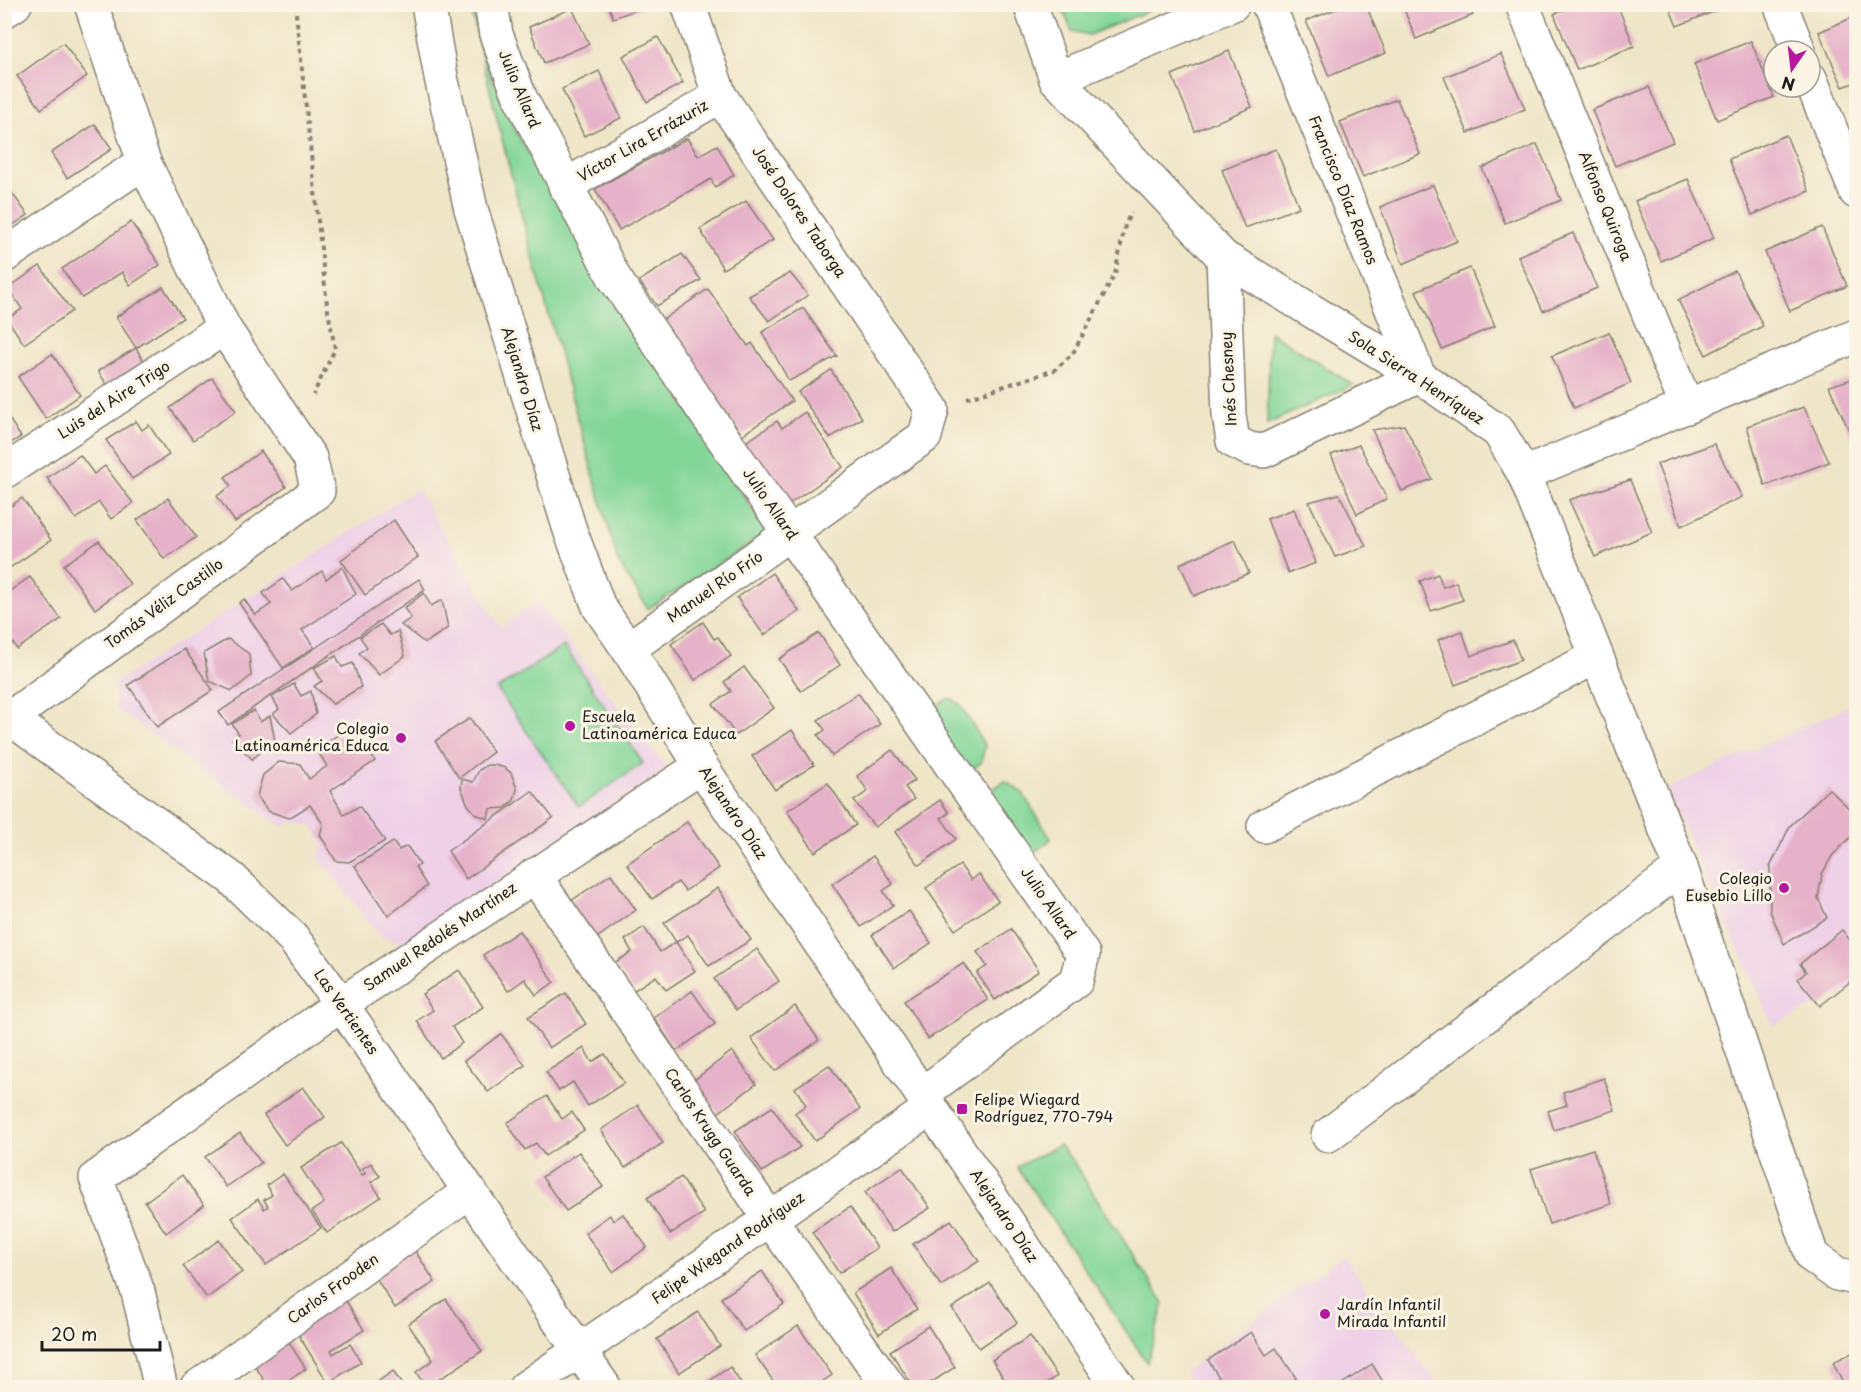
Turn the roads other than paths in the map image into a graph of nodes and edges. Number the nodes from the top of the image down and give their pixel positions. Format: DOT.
graph roads {
  1 [pos="15,4"];
  2 [pos="91,4"];
  3 [pos="428,4"];
  4 [pos="491,4"];
  5 [pos="688,4"];
  6 [pos="1030,4"];
  7 [pos="1233,4"];
  8 [pos="1268,4"];
  9 [pos="1522,4"];
  10 [pos="1780,4"];
  11 [pos="4,11"];
  12 [pos="1794,39"];
  13 [pos="1056,79"];
  14 [pos="720,96"];
  15 [pos="1819,99"];
  16 [pos="144,162"];
  17 [pos="565,186"];
  18 [pos="1857,192"];
  19 [pos="4,256"];
  20 [pos="1223,257"];
  21 [pos="224,328"];
  22 [pos="1857,336"];
  23 [pos="1419,376"];
  24 [pos="1687,407"];
  25 [pos="932,409"];
  26 [pos="4,472"];
  27 [pos="1524,474"];
  28 [pos="790,534"];
  29 [pos="628,649"];
  30 [pos="1596,657"];
  31 [pos="7,716"];
  32 [pos="701,766"];
  33 [pos="1264,826"];
  34 [pos="1681,868"];
  35 [pos="534,875"];
  36 [pos="1076,981"];
  37 [pos="341,1004"];
  38 [pos="927,1101"];
  39 [pos="1328,1136"];
  40 [pos="470,1191"];
  41 [pos="770,1219"];
  42 [pos="1857,1278"];
  43 [pos="579,1350"];
  44 [pos="161,1388"];
  45 [pos="196,1388"];
  46 [pos="525,1388"];
  47 [pos="605,1388"];
  48 [pos="890,1388"];
  49 [pos="1119,1388"];
  1 -- 11 [label="street"];
  2 -- 16 [label="street"];
  3 -- 29 [label="street, Alejandro Díaz"];
  4 -- 17 [label="street, Julio Allard"];
  5 -- 14 [label="street, José Dolores Taborga"];
  6 -- 13 [label="street"];
  7 -- 13 [label="street"];
  8 -- 23 [label="street, Francisco Díaz Ramos"];
  9 -- 24 [label="street, Alfonso Quiroga"];
  10 -- 12 [label="street"];
  13 -- 20 [label="street, Sola Sierra Henríquez"];
  14 -- 17 [label="street, Víctor Lira Errázuriz"];
  14 -- 25 [label="street, José Dolores Taborga"];
  15 -- 18 [label="street"];
  16 -- 19 [label="street"];
  16 -- 21 [label="street"];
  17 -- 28 [label="street, Julio Allard"];
  20 -- 23 [label="street, Sola Sierra Henríquez"];
  20 -- 23 [label="street, Inés Chesney"];
  21 -- 26 [label="street, Luis del Aire Trigo"];
  21 -- 31 [label="street, Tomás Véliz Castillo"];
  22 -- 24 [label="street"];
  23 -- 27 [label="street, Sola Sierra Henríquez"];
  24 -- 27 [label="street"];
  25 -- 28 [label="street, Manuel Río Frío"];
  27 -- 30 [label="street, Sola Sierra Henríquez"];
  28 -- 29 [label="street, Manuel Río Frío"];
  28 -- 36 [label="street, Julio Allard"];
  29 -- 32 [label="street, Alejandro Díaz"];
  30 -- 33 [label="street"];
  30 -- 34 [label="street, Sola Sierra Henríquez"];
  31 -- 37 [label="street, Las Vertientes"];
  32 -- 35 [label="street, Samuel Redolés Martínez"];
  32 -- 38 [label="street, Alejandro Díaz"];
  34 -- 39 [label="street"];
  34 -- 42 [label="street, Sola Sierra Henríquez"];
  35 -- 37 [label="street, Samuel Redolés Martínez"];
  35 -- 41 [label="street, Carlos Krugg Guarda"];
  36 -- 38 [label="street, Felipe Wiegand Rodríguez"];
  37 -- 40 [label="street, Las Vertientes"];
  37 -- 44 [label="street, Samuel Redolés Martínez"];
  38 -- 41 [label="street, Felipe Wiegand Rodríguez"];
  38 -- 49 [label="street, Alejandro Díaz"];
  40 -- 43 [label="street, Las Vertientes"];
  40 -- 45 [label="street, Carlos Frooden"];
  41 -- 43 [label="street, Felipe Wiegand Rodríguez"];
  41 -- 48 [label="street, Carlos Krugg Guarda"];
  43 -- 46 [label="street, Felipe Wiegand Rodríguez"];
  43 -- 47 [label="street, Las Vertientes"];
}
